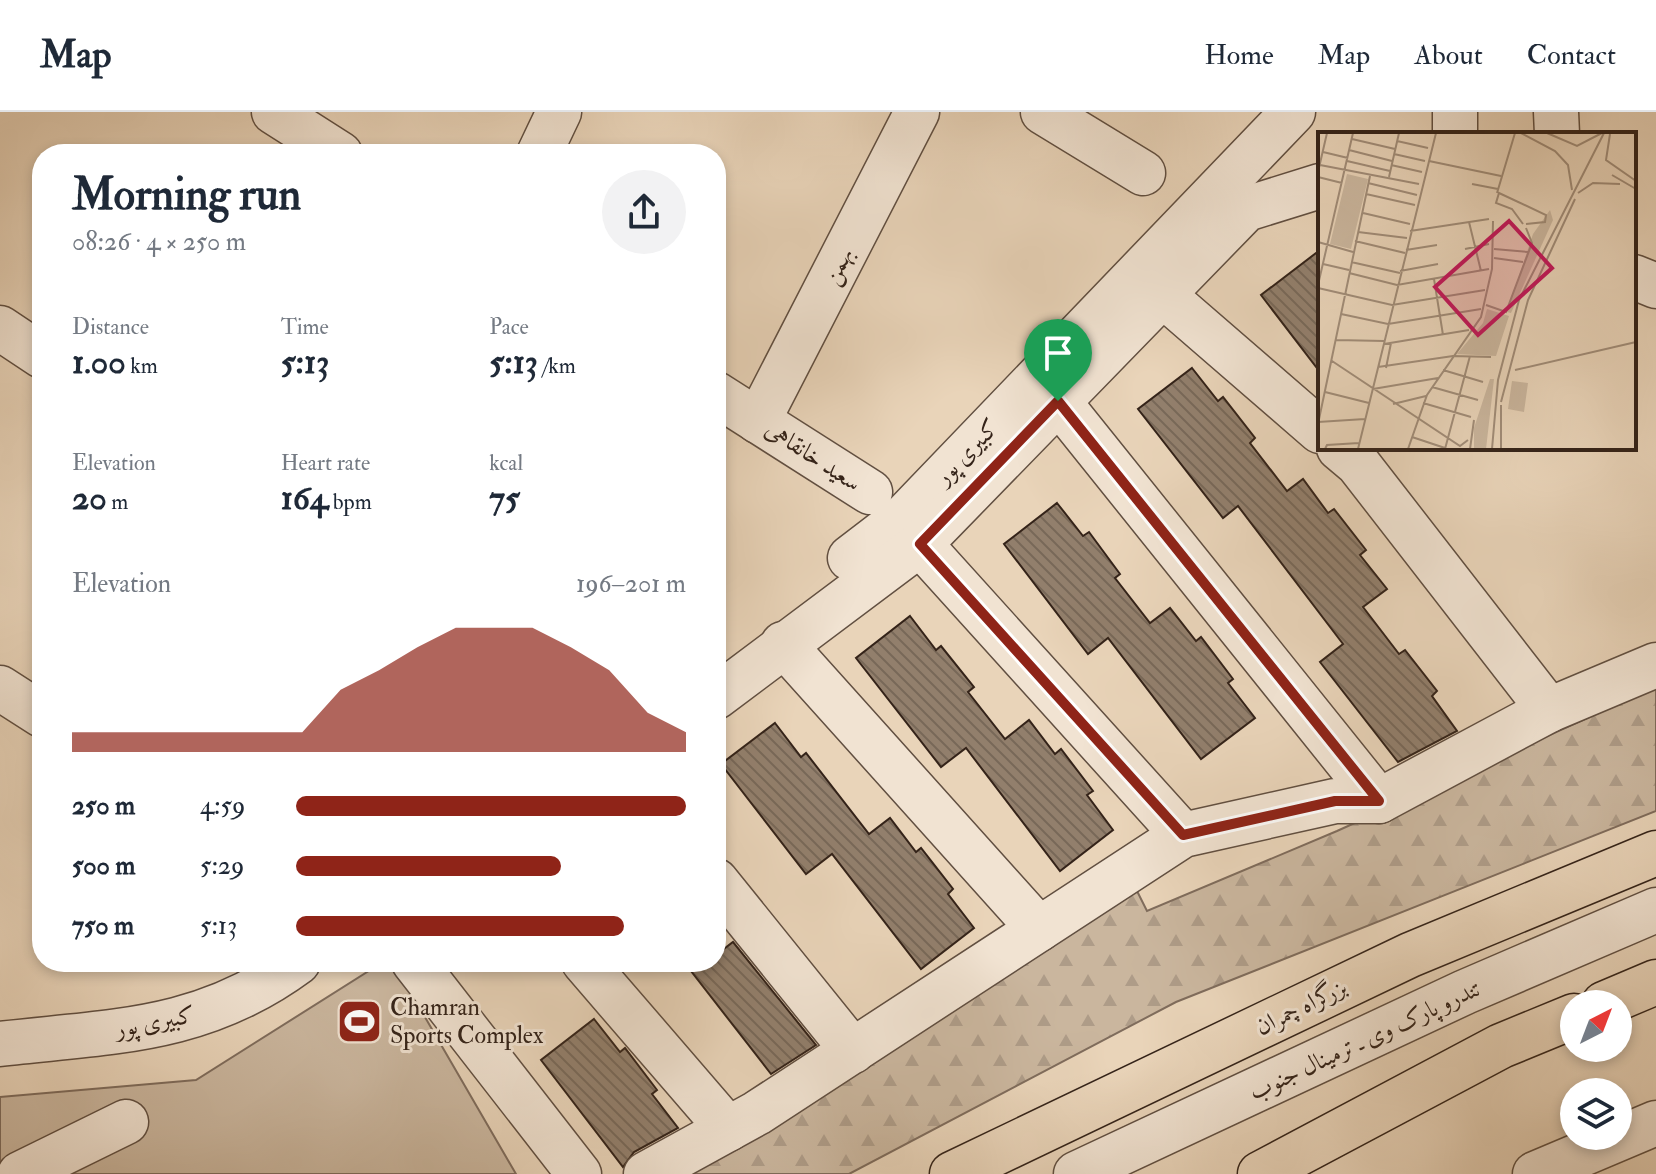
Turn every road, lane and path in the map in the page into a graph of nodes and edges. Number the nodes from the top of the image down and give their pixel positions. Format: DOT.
graph roads {
  1 [pos="274,112"];
  2 [pos="559,112"];
  3 [pos="917,112"];
  4 [pos="1043,112"];
  5 [pos="1293,112"];
  6 [pos="1556,112"];
  7 [pos="1557,132"];
  8 [pos="324,144"];
  9 [pos="544,144"];
  10 [pos="1143,173"];
  11 [pos="1318,187"];
  12 [pos="1636,278"];
  13 [pos="1656,286"];
  14 [pos="1163,295"];
  15 [pos="0,328"];
  16 [pos="32,349"];
  17 [pos="726,400"];
  18 [pos="1058,401"];
  19 [pos="758,421"];
  20 [pos="1318,429"];
  21 [pos="1341,450"];
  22 [pos="870,492"];
  23 [pos="920,544"];
  24 [pos="783,644"];
  25 [pos="726,652"];
  26 [pos="1656,665"];
  27 [pos="0,688"];
  28 [pos="726,689"];
  29 [pos="32,709"];
  30 [pos="1549,710"];
  31 [pos="1379,801"];
  32 [pos="1183,835"];
  33 [pos="1656,853"];
  34 [pos="726,893"];
  35 [pos="1656,910"];
  36 [pos="1039,929"];
  37 [pos="282,972"];
  38 [pos="422,972"];
  39 [pos="593,972"];
  40 [pos="1656,982"];
  41 [pos="1632,992"];
  42 [pos="1560,1022"];
  43 [pos="0,1044"];
  44 [pos="853,1051"];
  45 [pos="126,1122"];
  46 [pos="1656,1123"];
  47 [pos="728,1129"];
  48 [pos="20,1174"];
  49 [pos="579,1174"];
  50 [pos="646,1174"];
  51 [pos="952,1174"];
  52 [pos="1076,1174"];
  53 [pos="1260,1174"];
  54 [pos="1535,1174"];
  1 -- 8 [label="street"];
  2 -- 9 [label="street"];
  3 -- 19 [label="street, بهمن"];
  4 -- 10 [label="street"];
  5 -- 25 [label="street, کبیری پور"];
  6 -- 7 [label="street"];
  11 -- 14 [label="street"];
  12 -- 13 [label="street"];
  14 -- 18 [label="street"];
  14 -- 20 [label="street"];
  15 -- 16 [label="street"];
  17 -- 19 [label="street, سعید خانقاهی"];
  18 -- 23 [label="street"];
  18 -- 31 [label="street"];
  19 -- 22 [label="street, سعید خانقاهی"];
  21 -- 30 [label="street"];
  23 -- 24 [label="street"];
  23 -- 32 [label="street"];
  24 -- 28 [label="street"];
  24 -- 36 [label="street"];
  26 -- 30 [label="street"];
  27 -- 29 [label="street"];
  30 -- 31 [label="street"];
  31 -- 32 [label="street"];
  32 -- 36 [label="street"];
  33 -- 51 [label="highway, بزرگراه چمران"];
  34 -- 44 [label="street"];
  35 -- 52 [label="street, تندرو پارک وی ـ ترمینال جنوب"];
  36 -- 44 [label="street"];
  37 -- 43 [label="street, کبیری پور"];
  38 -- 49 [label="street"];
  39 -- 47 [label="street"];
  40 -- 41 [label="highway"];
  42 -- 53 [label="highway"];
  44 -- 47 [label="street"];
  45 -- 48 [label="street"];
  46 -- 54 [label="street"];
  47 -- 50 [label="street"];
}
